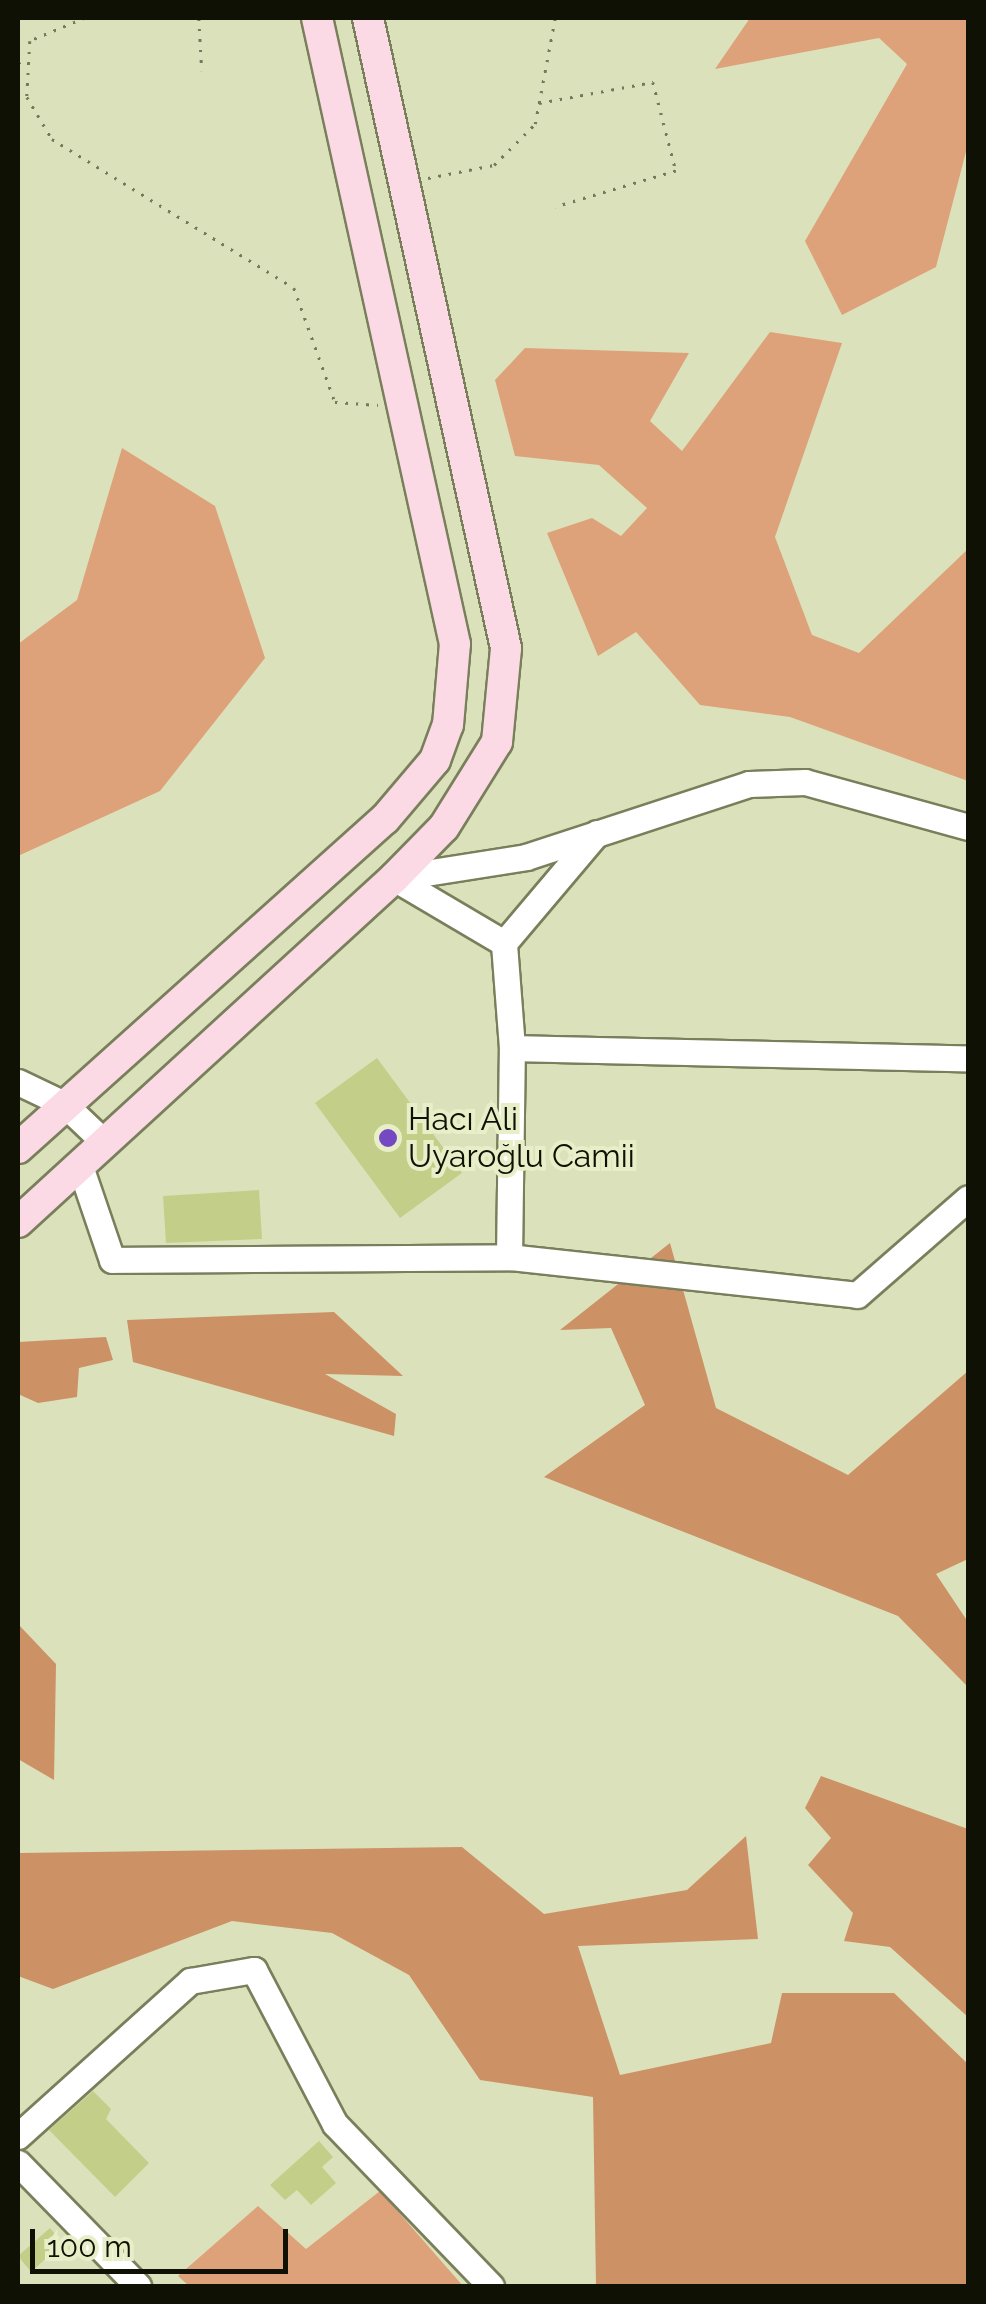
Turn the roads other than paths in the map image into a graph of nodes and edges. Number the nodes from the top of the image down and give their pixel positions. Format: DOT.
graph roads {
  1 [pos="317,18"];
  2 [pos="368,18"];
  3 [pos="968,827"];
  4 [pos="599,831"];
  5 [pos="394,878"];
  6 [pos="504,943"];
  7 [pos="512,1048"];
  8 [pos="968,1058"];
  9 [pos="18,1082"];
  10 [pos="64,1104"];
  11 [pos="105,1144"];
  12 [pos="18,1148"];
  13 [pos="80,1166"];
  14 [pos="968,1198"];
  15 [pos="18,1222"];
  16 [pos="510,1257"];
  17 [pos="18,2136"];
  18 [pos="18,2163"];
  19 [pos="138,2286"];
  20 [pos="491,2286"];
  1 -- 10 [label="main road"];
  2 -- 5 [label="main road"];
  3 -- 4 [label="street"];
  4 -- 5 [label="street"];
  4 -- 6 [label="street"];
  5 -- 6 [label="street"];
  5 -- 11 [label="main road"];
  6 -- 7 [label="street"];
  7 -- 8 [label="street"];
  7 -- 16 [label="street"];
  9 -- 10 [label="street"];
  10 -- 11 [label="street"];
  10 -- 12 [label="main road"];
  11 -- 13 [label="main road"];
  13 -- 15 [label="main road"];
  13 -- 16 [label="street"];
  14 -- 16 [label="street"];
  17 -- 20 [label="street"];
  18 -- 19 [label="street"];
}
